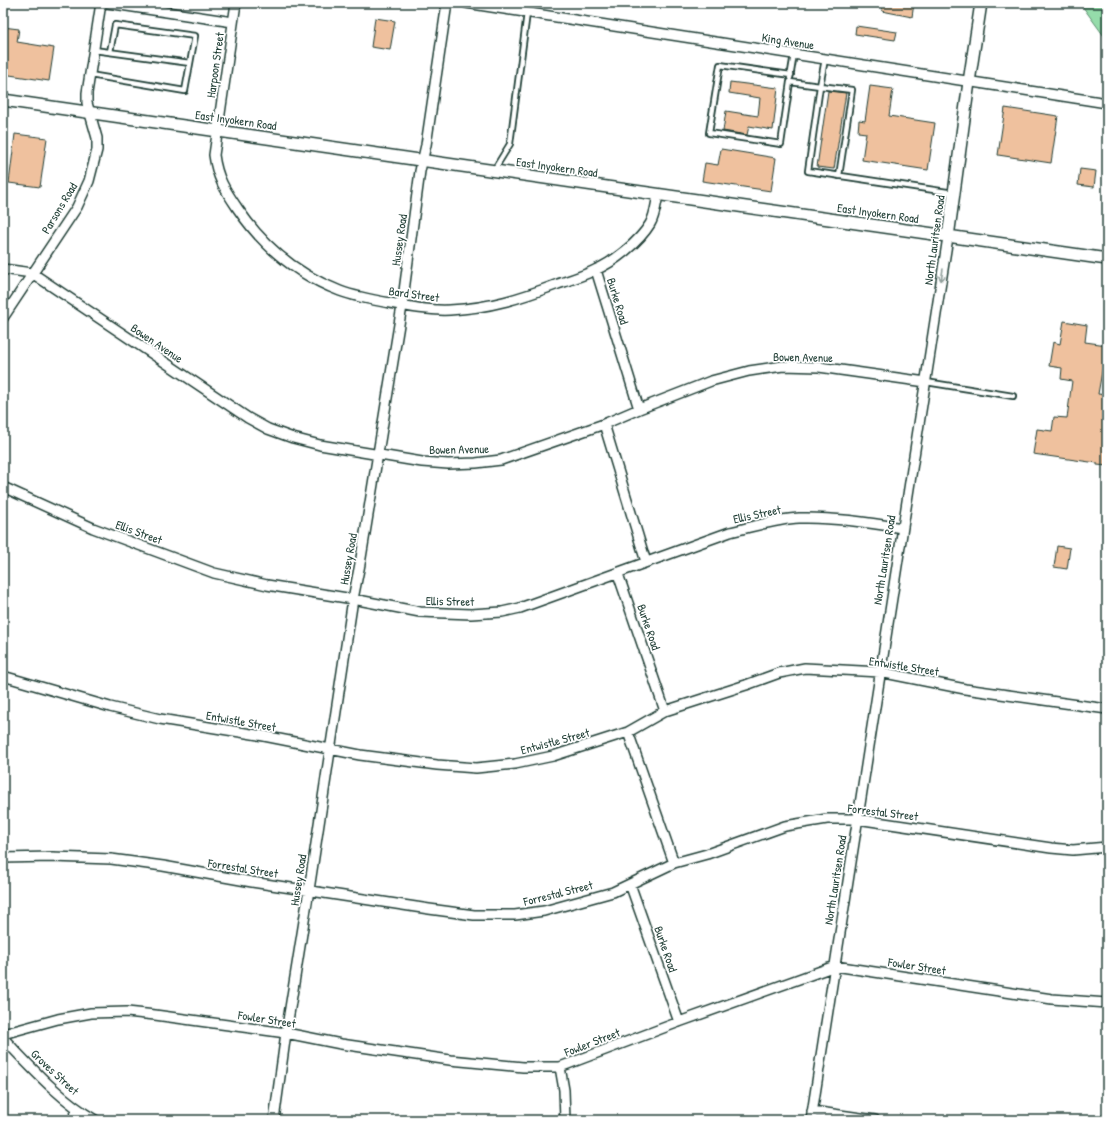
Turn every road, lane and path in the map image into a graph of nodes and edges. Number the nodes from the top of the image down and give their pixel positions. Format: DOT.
graph roads {
  1 [pos="101,3"];
  2 [pos="107,3"];
  3 [pos="236,3"];
  4 [pos="447,3"];
  5 [pos="466,3"];
  6 [pos="981,3"];
  7 [pos="527,12"];
  8 [pos="233,22"];
  9 [pos="94,50"];
  10 [pos="110,52"];
  11 [pos="794,54"];
  12 [pos="825,59"];
  13 [pos="190,63"];
  14 [pos="90,75"];
  15 [pos="791,75"];
  16 [pos="790,82"];
  17 [pos="969,82"];
  18 [pos="820,86"];
  19 [pos="3,100"];
  20 [pos="1107,103"];
  21 [pos="90,113"];
  22 [pos="218,131"];
  23 [pos="422,161"];
  24 [pos="493,171"];
  25 [pos="839,176"];
  26 [pos="954,193"];
  27 [pos="658,195"];
  28 [pos="948,236"];
  29 [pos="1107,259"];
  30 [pos="3,269"];
  31 [pos="596,270"];
  32 [pos="32,273"];
  33 [pos="402,306"];
  34 [pos="3,318"];
  35 [pos="926,382"];
  36 [pos="1012,396"];
  37 [pos="639,409"];
  38 [pos="604,424"];
  39 [pos="377,454"];
  40 [pos="3,487"];
  41 [pos="902,528"];
  42 [pos="646,562"];
  43 [pos="618,574"];
  44 [pos="353,599"];
  45 [pos="880,672"];
  46 [pos="3,676"];
  47 [pos="1107,710"];
  48 [pos="665,711"];
  49 [pos="628,732"];
  50 [pos="330,750"];
  51 [pos="857,819"];
  52 [pos="1107,847"];
  53 [pos="3,858"];
  54 [pos="674,863"];
  55 [pos="630,884"];
  56 [pos="309,890"];
  57 [pos="835,966"];
  58 [pos="1107,1003"];
  59 [pos="679,1022"];
  60 [pos="286,1033"];
  61 [pos="3,1034"];
  62 [pos="3,1038"];
  63 [pos="560,1067"];
  64 [pos="78,1110"];
  65 [pos="812,1116"];
  66 [pos="72,1120"];
  67 [pos="95,1120"];
  68 [pos="274,1120"];
  69 [pos="565,1120"];
  70 [pos="874,1120"];
  1 -- 9 [label="street, Parsons Road"];
  2 -- 8 [label="street"];
  3 -- 8 [label="street, Harpoon Street"];
  4 -- 23 [label="street, Hussey Road"];
  5 -- 7 [label="street, King Avenue"];
  6 -- 17 [label="street, North Lauritsen Road"];
  7 -- 11 [label="street, King Avenue"];
  7 -- 24 [label="lane"];
  8 -- 22 [label="street, Harpoon Street"];
  9 -- 10 [label="lane"];
  9 -- 14 [label="street, Parsons Road"];
  10 -- 13 [label="lane"];
  10 -- 13 [label="lane"];
  11 -- 12 [label="street, King Avenue"];
  11 -- 15 [label="lane"];
  12 -- 17 [label="street, King Avenue"];
  12 -- 18 [label="lane"];
  13 -- 14 [label="lane"];
  14 -- 21 [label="street, Parsons Road"];
  15 -- 16 [label="lane"];
  15 -- 16 [label="lane"];
  16 -- 18 [label="lane"];
  17 -- 20 [label="street, King Avenue"];
  17 -- 26 [label="street, North Lauritsen Road"];
  18 -- 25 [label="lane"];
  18 -- 25 [label="lane"];
  19 -- 21 [label="street, East Inyokern Road"];
  21 -- 22 [label="street, East Inyokern Road"];
  21 -- 32 [label="street, Parsons Road"];
  22 -- 23 [label="street, East Inyokern Road"];
  22 -- 33 [label="street, Bard Street"];
  23 -- 24 [label="street, East Inyokern Road"];
  23 -- 33 [label="street, Hussey Road"];
  24 -- 27 [label="street, East Inyokern Road"];
  25 -- 26 [label="lane"];
  26 -- 28 [label="street, North Lauritsen Road"];
  27 -- 28 [label="street, East Inyokern Road"];
  27 -- 31 [label="street, Bard Street"];
  28 -- 29 [label="street, East Inyokern Road"];
  28 -- 35 [label="street, North Lauritsen Road, one-way"];
  30 -- 32 [label="street, Bowen Avenue"];
  31 -- 33 [label="street, Bard Street"];
  31 -- 37 [label="street, Burke Road"];
  32 -- 34 [label="street, Parsons Road"];
  32 -- 39 [label="street, Bowen Avenue"];
  33 -- 39 [label="street, Hussey Road"];
  35 -- 36 [label="lane"];
  35 -- 37 [label="street, Bowen Avenue"];
  35 -- 41 [label="street, North Lauritsen Road"];
  37 -- 38 [label="street, Bowen Avenue"];
  38 -- 39 [label="street, Bowen Avenue"];
  38 -- 42 [label="street"];
  39 -- 44 [label="street, Hussey Road"];
  40 -- 44 [label="street, Ellis Street"];
  41 -- 42 [label="street, Ellis Street"];
  41 -- 45 [label="street, North Lauritsen Road"];
  42 -- 43 [label="street, Ellis Street"];
  43 -- 44 [label="street, Ellis Street"];
  43 -- 48 [label="street, Burke Road"];
  44 -- 50 [label="street, Hussey Road"];
  45 -- 47 [label="street, Entwistle Street"];
  45 -- 48 [label="street, Entwistle Street"];
  45 -- 51 [label="street, North Lauritsen Road"];
  46 -- 50 [label="street, Entwistle Street"];
  48 -- 49 [label="street, Entwistle Street"];
  49 -- 50 [label="street, Entwistle Street"];
  49 -- 54 [label="street"];
  50 -- 56 [label="street, Hussey Road"];
  51 -- 52 [label="street, Forrestal Street"];
  51 -- 54 [label="street, Forrestal Street"];
  51 -- 57 [label="street, North Lauritsen Road"];
  53 -- 56 [label="street, Forrestal Street"];
  54 -- 55 [label="street, Forrestal Street"];
  55 -- 56 [label="street, Forrestal Street"];
  55 -- 59 [label="street, Burke Road"];
  56 -- 60 [label="street, Hussey Road"];
  57 -- 58 [label="street, Fowler Street"];
  57 -- 59 [label="street, Fowler Street"];
  57 -- 65 [label="street, North Lauritsen Road"];
  59 -- 63 [label="street, Fowler Street"];
  60 -- 61 [label="street, Fowler Street"];
  60 -- 63 [label="street, Fowler Street"];
  60 -- 68 [label="street, Hussey Road"];
  62 -- 64 [label="street, Groves Street"];
  63 -- 69 [label="street"];
  64 -- 66 [label="street"];
  64 -- 67 [label="street, Groves Street"];
  65 -- 70 [label="street"];
}
